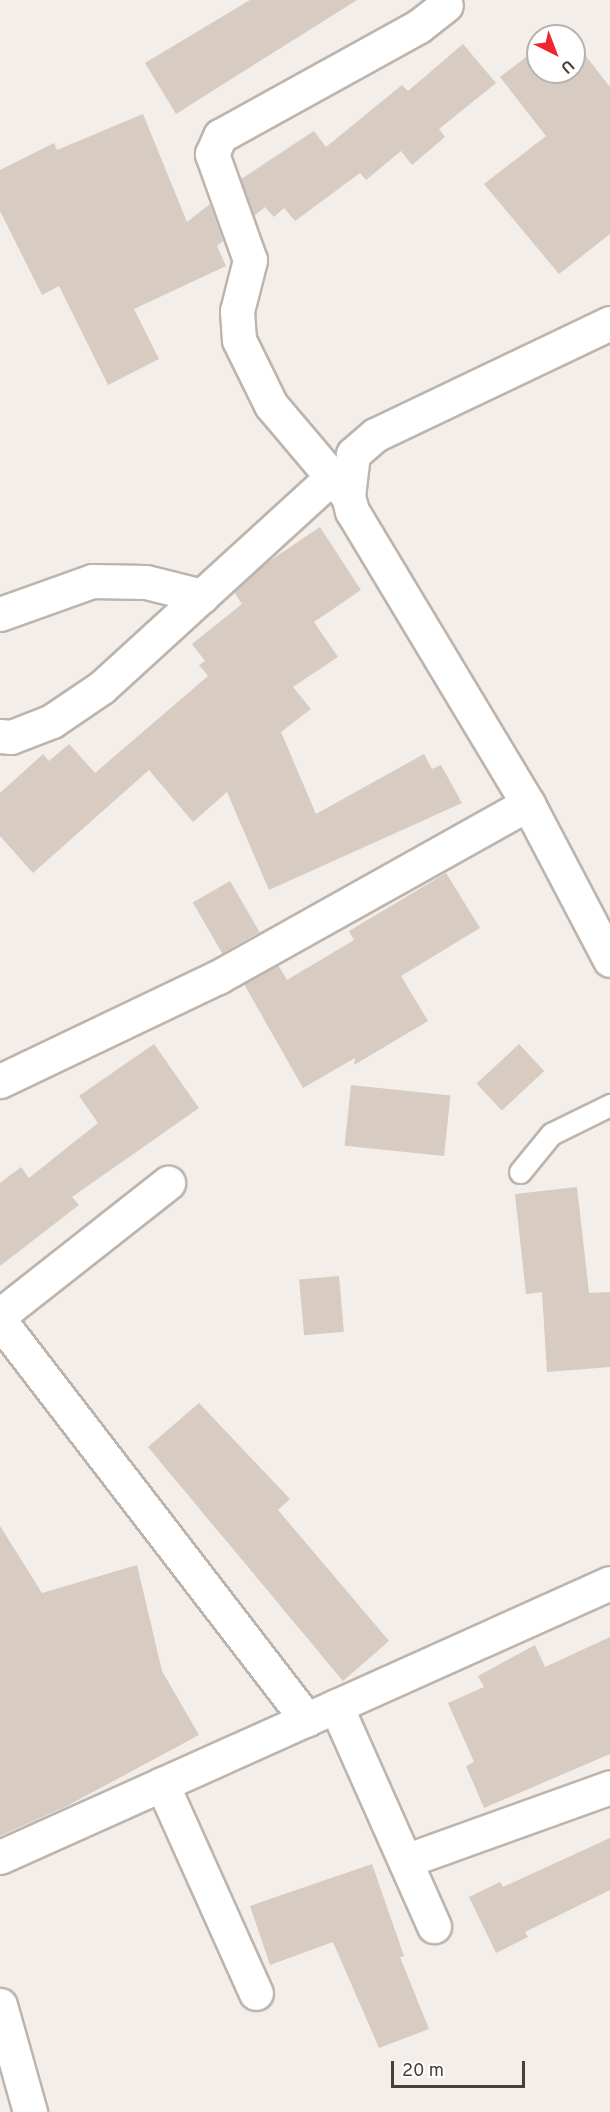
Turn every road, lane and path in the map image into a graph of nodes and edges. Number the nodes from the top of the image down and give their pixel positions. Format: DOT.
graph roads {
  1 [pos="446,5"];
  2 [pos="610,322"];
  3 [pos="340,487"];
  4 [pos="202,596"];
  5 [pos="0,614"];
  6 [pos="0,736"];
  7 [pos="528,804"];
  8 [pos="610,960"];
  9 [pos="0,1081"];
  10 [pos="610,1105"];
  11 [pos="520,1172"];
  12 [pos="168,1183"];
  13 [pos="0,1314"];
  14 [pos="0,1322"];
  15 [pos="610,1583"];
  16 [pos="336,1706"];
  17 [pos="307,1720"];
  18 [pos="162,1784"];
  19 [pos="610,1787"];
  20 [pos="0,1857"];
  21 [pos="405,1862"];
  22 [pos="434,1926"];
  23 [pos="256,1993"];
  24 [pos="0,2005"];
  25 [pos="30,2112"];
  1 -- 3 [label="street"];
  2 -- 3 [label="street"];
  3 -- 4 [label="street"];
  3 -- 7 [label="street"];
  4 -- 5 [label="street"];
  4 -- 6 [label="street"];
  7 -- 8 [label="street"];
  7 -- 9 [label="street"];
  10 -- 11 [label="lane"];
  12 -- 13 [label="street"];
  14 -- 17 [label="street"];
  15 -- 16 [label="street"];
  16 -- 17 [label="street"];
  16 -- 21 [label="street"];
  17 -- 18 [label="street"];
  18 -- 20 [label="street"];
  18 -- 23 [label="street"];
  19 -- 21 [label="street"];
  21 -- 22 [label="street"];
  24 -- 25 [label="street"];
}
